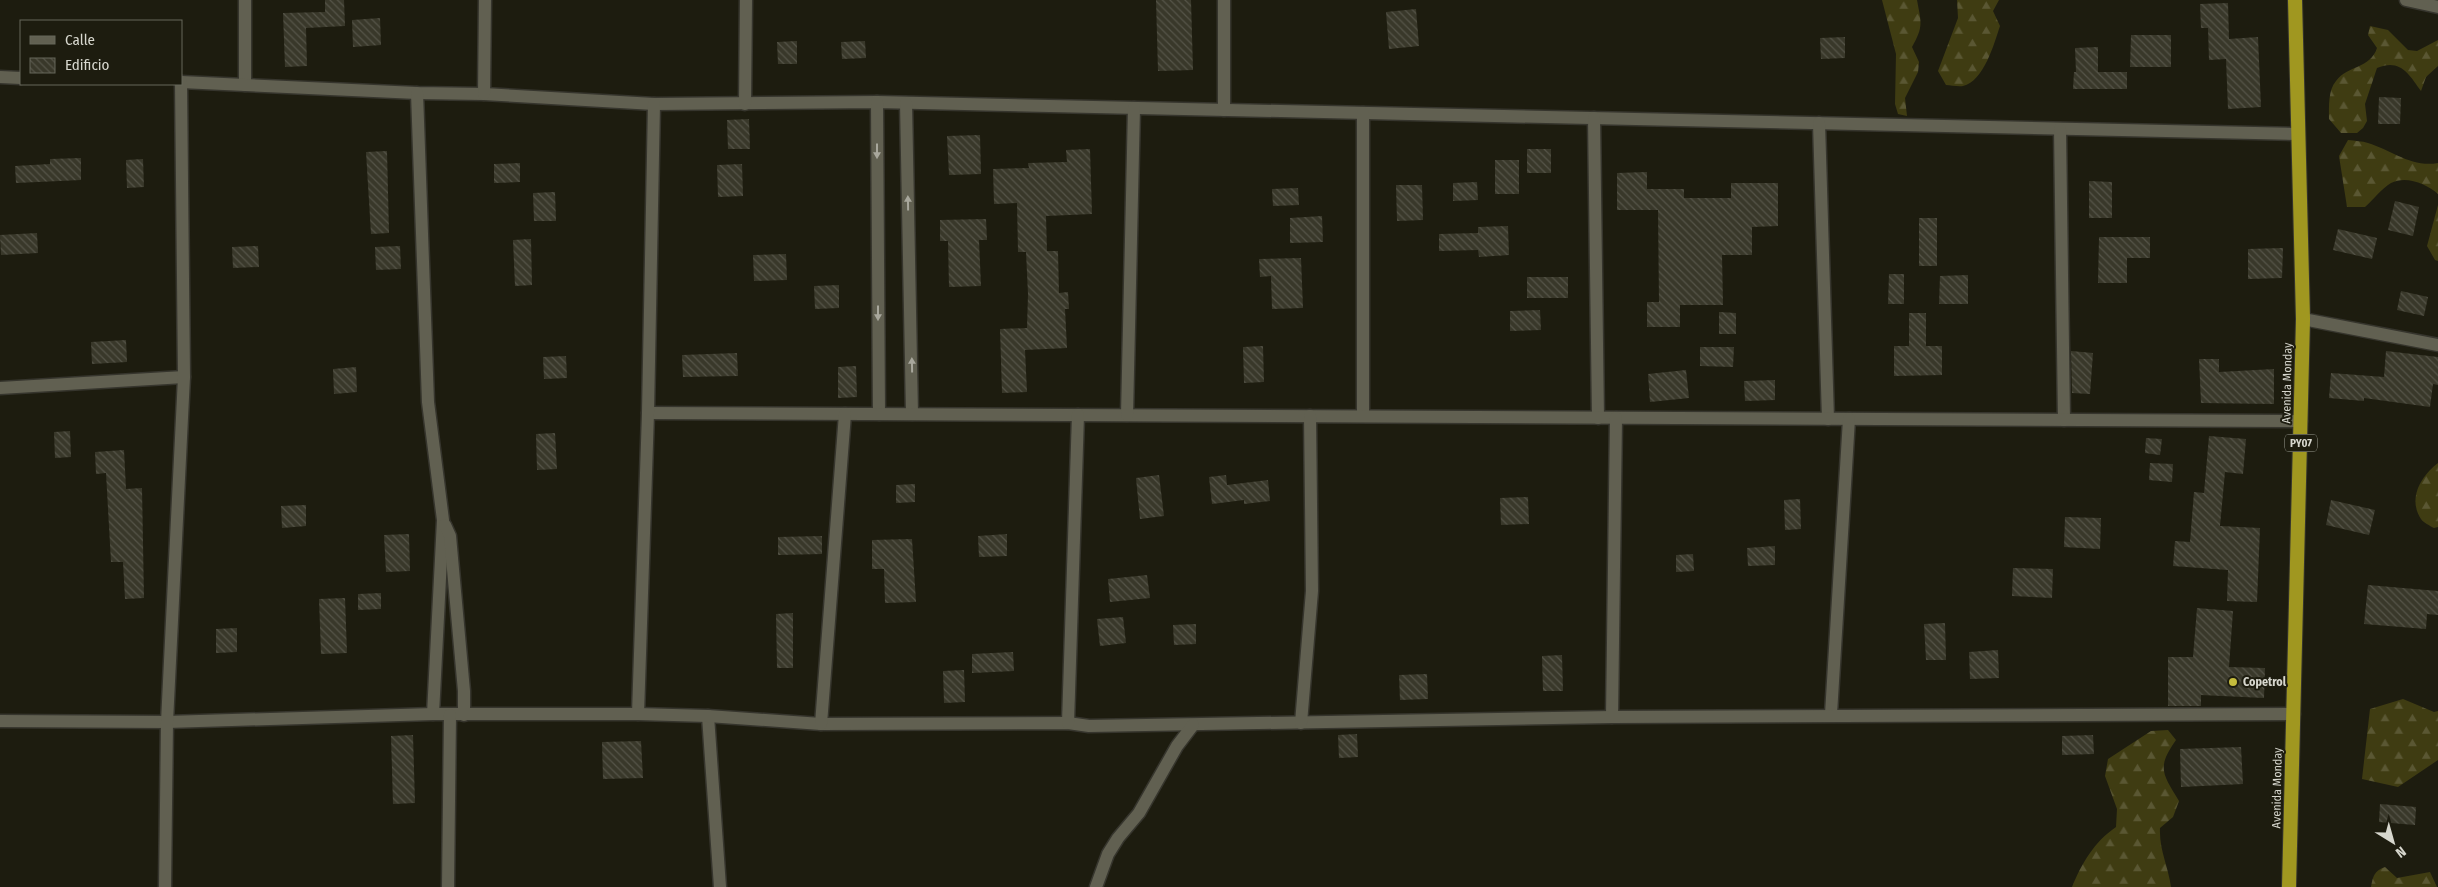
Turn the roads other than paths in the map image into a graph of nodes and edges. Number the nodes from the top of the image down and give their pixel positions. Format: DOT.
graph roads {
  1 [pos="245,0"];
  2 [pos="485,0"];
  3 [pos="746,0"];
  4 [pos="1224,0"];
  5 [pos="2295,0"];
  6 [pos="2406,0"];
  7 [pos="2438,7"];
  8 [pos="0,77"];
  9 [pos="20,78"];
  10 [pos="182,82"];
  11 [pos="181,85"];
  12 [pos="245,85"];
  13 [pos="417,94"];
  14 [pos="484,94"];
  15 [pos="877,102"];
  16 [pos="906,103"];
  17 [pos="654,104"];
  18 [pos="745,104"];
  19 [pos="1134,108"];
  20 [pos="1224,110"];
  21 [pos="1363,113"];
  22 [pos="1594,118"];
  23 [pos="1819,123"];
  24 [pos="2060,129"];
  25 [pos="2297,134"];
  26 [pos="2304,319"];
  27 [pos="2438,345"];
  28 [pos="184,377"];
  29 [pos="0,388"];
  30 [pos="648,413"];
  31 [pos="846,414"];
  32 [pos="879,414"];
  33 [pos="912,414"];
  34 [pos="1078,415"];
  35 [pos="1127,415"];
  36 [pos="1310,416"];
  37 [pos="1363,416"];
  38 [pos="1598,418"];
  39 [pos="1616,418"];
  40 [pos="1828,419"];
  41 [pos="1849,419"];
  42 [pos="2064,420"];
  43 [pos="2301,421"];
  44 [pos="443,520"];
  45 [pos="432,714"];
  46 [pos="638,714"];
  47 [pos="1831,714"];
  48 [pos="2294,714"];
  49 [pos="450,715"];
  50 [pos="464,715"];
  51 [pos="708,716"];
  52 [pos="1612,717"];
  53 [pos="0,721"];
  54 [pos="167,722"];
  55 [pos="1068,723"];
  56 [pos="1301,723"];
  57 [pos="821,724"];
  58 [pos="1193,725"];
  59 [pos="164,887"];
  60 [pos="448,887"];
  61 [pos="720,887"];
  62 [pos="1096,887"];
  63 [pos="2290,887"];
  1 -- 12 [label="street"];
  2 -- 14 [label="street"];
  3 -- 18 [label="street"];
  4 -- 20 [label="street"];
  5 -- 25 [label="highway, Avenida Monday / PY07"];
  6 -- 7 [label="street"];
  8 -- 9 [label="street"];
  10 -- 12 [label="street"];
  11 -- 28 [label="street"];
  12 -- 13 [label="street"];
  13 -- 14 [label="street"];
  13 -- 44 [label="street"];
  14 -- 17 [label="street"];
  15 -- 16 [label="street"];
  15 -- 18 [label="street"];
  15 -- 32 [label="street, one-way"];
  16 -- 19 [label="street"];
  33 -- 16 [label="street, one-way"];
  17 -- 18 [label="street"];
  17 -- 30 [label="street"];
  19 -- 20 [label="street"];
  19 -- 35 [label="street"];
  20 -- 21 [label="street"];
  21 -- 22 [label="street"];
  21 -- 37 [label="street"];
  22 -- 23 [label="street"];
  22 -- 38 [label="street"];
  23 -- 24 [label="street"];
  23 -- 40 [label="street"];
  24 -- 25 [label="street"];
  24 -- 42 [label="street"];
  25 -- 26 [label="highway, Avenida Monday / PY07"];
  26 -- 27 [label="street"];
  26 -- 43 [label="highway, Avenida Monday / PY07"];
  28 -- 29 [label="street"];
  28 -- 54 [label="street"];
  30 -- 31 [label="street"];
  30 -- 46 [label="street"];
  31 -- 32 [label="street"];
  31 -- 57 [label="street"];
  32 -- 33 [label="street"];
  33 -- 34 [label="street"];
  34 -- 35 [label="street"];
  34 -- 55 [label="street"];
  35 -- 36 [label="street"];
  36 -- 37 [label="street"];
  36 -- 56 [label="street"];
  37 -- 38 [label="street"];
  38 -- 39 [label="street"];
  39 -- 40 [label="street"];
  39 -- 52 [label="street"];
  40 -- 41 [label="street"];
  41 -- 42 [label="street"];
  41 -- 47 [label="street"];
  42 -- 43 [label="street"];
  43 -- 48 [label="highway, Avenida Monday / PY07"];
  44 -- 45 [label="street"];
  44 -- 50 [label="street"];
  45 -- 49 [label="street"];
  45 -- 54 [label="street"];
  46 -- 50 [label="street"];
  46 -- 51 [label="street"];
  47 -- 48 [label="street"];
  47 -- 52 [label="street"];
  48 -- 63 [label="highway, Avenida Monday / PY07"];
  49 -- 50 [label="street"];
  49 -- 60 [label="street"];
  51 -- 57 [label="street"];
  51 -- 61 [label="street"];
  52 -- 56 [label="street"];
  53 -- 54 [label="street"];
  54 -- 59 [label="street"];
  55 -- 57 [label="street"];
  55 -- 58 [label="street"];
  56 -- 58 [label="street"];
  58 -- 62 [label="street"];
}
